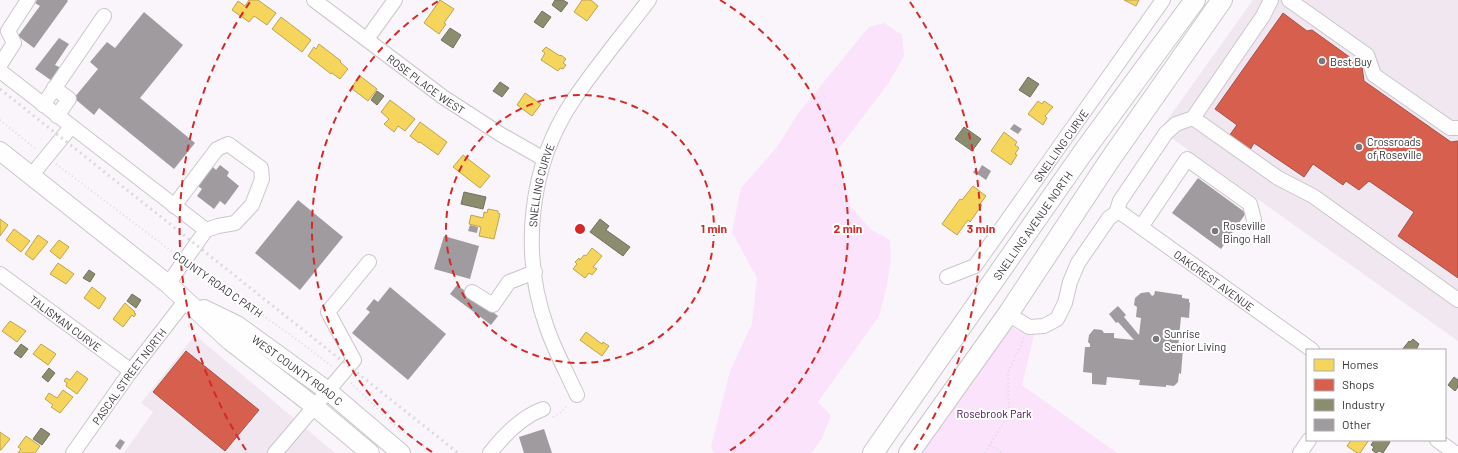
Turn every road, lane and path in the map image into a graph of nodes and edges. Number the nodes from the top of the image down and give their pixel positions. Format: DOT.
graph roads {
  1 [pos="28,0"];
  2 [pos="314,0"];
  3 [pos="395,0"];
  4 [pos="649,0"];
  5 [pos="1163,0"];
  6 [pos="1196,0"];
  7 [pos="1222,0"];
  8 [pos="1271,0"];
  9 [pos="1289,0"];
  10 [pos="104,16"];
  11 [pos="367,39"];
  12 [pos="0,65"];
  13 [pos="0,71"];
  14 [pos="54,88"];
  15 [pos="43,104"];
  16 [pos="57,116"];
  17 [pos="1193,118"];
  18 [pos="0,120"];
  19 [pos="71,127"];
  20 [pos="1458,128"];
  21 [pos="0,151"];
  22 [pos="46,157"];
  23 [pos="544,159"];
  24 [pos="32,176"];
  25 [pos="174,206"];
  26 [pos="1116,213"];
  27 [pos="1254,220"];
  28 [pos="1141,227"];
  29 [pos="206,230"];
  30 [pos="184,260"];
  31 [pos="369,262"];
  32 [pos="535,272"];
  33 [pos="0,274"];
  34 [pos="947,277"];
  35 [pos="168,284"];
  36 [pos="472,292"];
  37 [pos="186,300"];
  38 [pos="1458,300"];
  39 [pos="1008,314"];
  40 [pos="1030,326"];
  41 [pos="1311,349"];
  42 [pos="131,371"];
  43 [pos="342,375"];
  44 [pos="328,391"];
  45 [pos="577,395"];
  46 [pos="314,406"];
  47 [pos="548,413"];
  48 [pos="1308,441"];
  49 [pos="1438,441"];
  50 [pos="990,445"];
  51 [pos="73,453"];
  52 [pos="275,453"];
  53 [pos="370,453"];
  54 [pos="401,453"];
  55 [pos="432,453"];
  56 [pos="490,453"];
  57 [pos="873,453"];
  58 [pos="909,453"];
  59 [pos="985,453"];
  60 [pos="1002,453"];
  61 [pos="1300,453"];
  62 [pos="1455,453"];
  1 -- 12 [label="street"];
  2 -- 11 [label="street, ROSE PLACE WEST"];
  3 -- 11 [label="street"];
  4 -- 23 [label="street, SNELLING CURVE"];
  5 -- 34 [label="street, SNELLING CURVE"];
  6 -- 57 [label="highway, SNELLING AVENUE NORTH"];
  7 -- 39 [label="highway"];
  8 -- 17 [label="street"];
  9 -- 20 [label="street"];
  10 -- 14 [label="street"];
  11 -- 23 [label="street, ROSE PLACE WEST"];
  13 -- 15 [label="street"];
  14 -- 15 [label="street"];
  14 -- 16 [label="street"];
  15 -- 16 [label="street"];
  16 -- 19 [label="street"];
  17 -- 26 [label="street"];
  17 -- 38 [label="street"];
  18 -- 22 [label="path, COUNTY ROAD C PATH"];
  19 -- 22 [label="street"];
  19 -- 25 [label="street"];
  21 -- 24 [label="main road, WEST COUNTY ROAD C"];
  22 -- 24 [label="street"];
  22 -- 30 [label="path, COUNTY ROAD C PATH"];
  23 -- 32 [label="street, SNELLING CURVE"];
  24 -- 35 [label="main road, WEST COUNTY ROAD C"];
  25 -- 29 [label="street"];
  25 -- 29 [label="street"];
  26 -- 28 [label="street, OAKCREST AVENUE"];
  26 -- 40 [label="street"];
  27 -- 28 [label="street"];
  28 -- 41 [label="street, OAKCREST AVENUE"];
  29 -- 30 [label="street"];
  30 -- 35 [label="street"];
  30 -- 43 [label="path, COUNTY ROAD C PATH"];
  31 -- 43 [label="street"];
  32 -- 36 [label="street"];
  32 -- 45 [label="street, SNELLING CURVE"];
  33 -- 42 [label="street, TALISMAN CURVE"];
  35 -- 37 [label="main road, WEST COUNTY ROAD C"];
  37 -- 42 [label="street, PASCAL STREET NORTH"];
  37 -- 44 [label="main road, WEST COUNTY ROAD C"];
  37 -- 46 [label="main road, WEST COUNTY ROAD C"];
  39 -- 40 [label="street"];
  39 -- 58 [label="highway"];
  40 -- 50 [label="path"];
  42 -- 51 [label="street, PASCAL STREET NORTH"];
  43 -- 44 [label="street"];
  43 -- 55 [label="path, COUNTY ROAD C PATH"];
  44 -- 46 [label="street"];
  44 -- 54 [label="main road, WEST COUNTY ROAD C"];
  45 -- 47 [label="path"];
  46 -- 52 [label="street"];
  46 -- 53 [label="main road, WEST COUNTY ROAD C"];
  47 -- 56 [label="street"];
  48 -- 61 [label="street"];
  49 -- 62 [label="street"];
  50 -- 59 [label="path"];
  50 -- 60 [label="path"];
}
